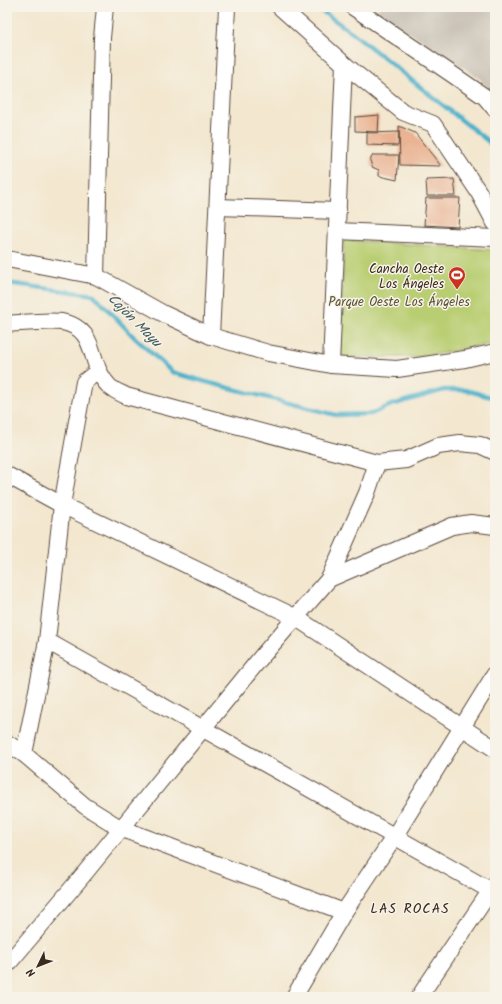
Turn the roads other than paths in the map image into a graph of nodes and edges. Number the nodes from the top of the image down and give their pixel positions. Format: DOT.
graph roads {
  1 [pos="105,7"];
  2 [pos="227,7"];
  3 [pos="280,7"];
  4 [pos="353,7"];
  5 [pos="370,12"];
  6 [pos="344,64"];
  7 [pos="495,109"];
  8 [pos="218,207"];
  9 [pos="338,211"];
  10 [pos="495,223"];
  11 [pos="337,231"];
  12 [pos="495,238"];
  13 [pos="7,259"];
  14 [pos="96,276"];
  15 [pos="7,324"];
  16 [pos="211,336"];
  17 [pos="495,352"];
  18 [pos="331,365"];
  19 [pos="98,371"];
  20 [pos="495,452"];
  21 [pos="377,463"];
  22 [pos="7,475"];
  23 [pos="62,505"];
  24 [pos="495,526"];
  25 [pos="329,579"];
  26 [pos="295,617"];
  27 [pos="47,641"];
  28 [pos="495,674"];
  29 [pos="461,728"];
  30 [pos="204,729"];
  31 [pos="7,743"];
  32 [pos="495,749"];
  33 [pos="24,754"];
  34 [pos="120,828"];
  35 [pos="394,837"];
  36 [pos="493,890"];
  37 [pos="344,912"];
  38 [pos="7,965"];
  39 [pos="294,997"];
  40 [pos="419,997"];
  1 -- 14 [label="street"];
  2 -- 8 [label="street"];
  3 -- 6 [label="street"];
  4 -- 5 [label="street"];
  5 -- 7 [label="street"];
  6 -- 9 [label="street"];
  6 -- 10 [label="street"];
  8 -- 9 [label="street"];
  8 -- 16 [label="street"];
  9 -- 11 [label="street"];
  11 -- 12 [label="street"];
  11 -- 18 [label="street"];
  13 -- 14 [label="street"];
  14 -- 16 [label="street"];
  15 -- 19 [label="street"];
  16 -- 18 [label="street"];
  17 -- 18 [label="street"];
  19 -- 21 [label="street"];
  19 -- 23 [label="street"];
  20 -- 21 [label="street"];
  21 -- 25 [label="street"];
  22 -- 23 [label="street"];
  23 -- 26 [label="street"];
  23 -- 27 [label="street"];
  24 -- 25 [label="street"];
  25 -- 26 [label="street"];
  26 -- 29 [label="street"];
  26 -- 30 [label="street"];
  27 -- 30 [label="street"];
  27 -- 33 [label="street"];
  28 -- 29 [label="street"];
  29 -- 32 [label="street"];
  29 -- 35 [label="street"];
  30 -- 34 [label="street"];
  30 -- 35 [label="street"];
  31 -- 33 [label="street"];
  33 -- 34 [label="street"];
  34 -- 37 [label="street"];
  34 -- 38 [label="street"];
  35 -- 36 [label="street"];
  35 -- 37 [label="street"];
  36 -- 40 [label="street"];
  37 -- 39 [label="street"];
}
